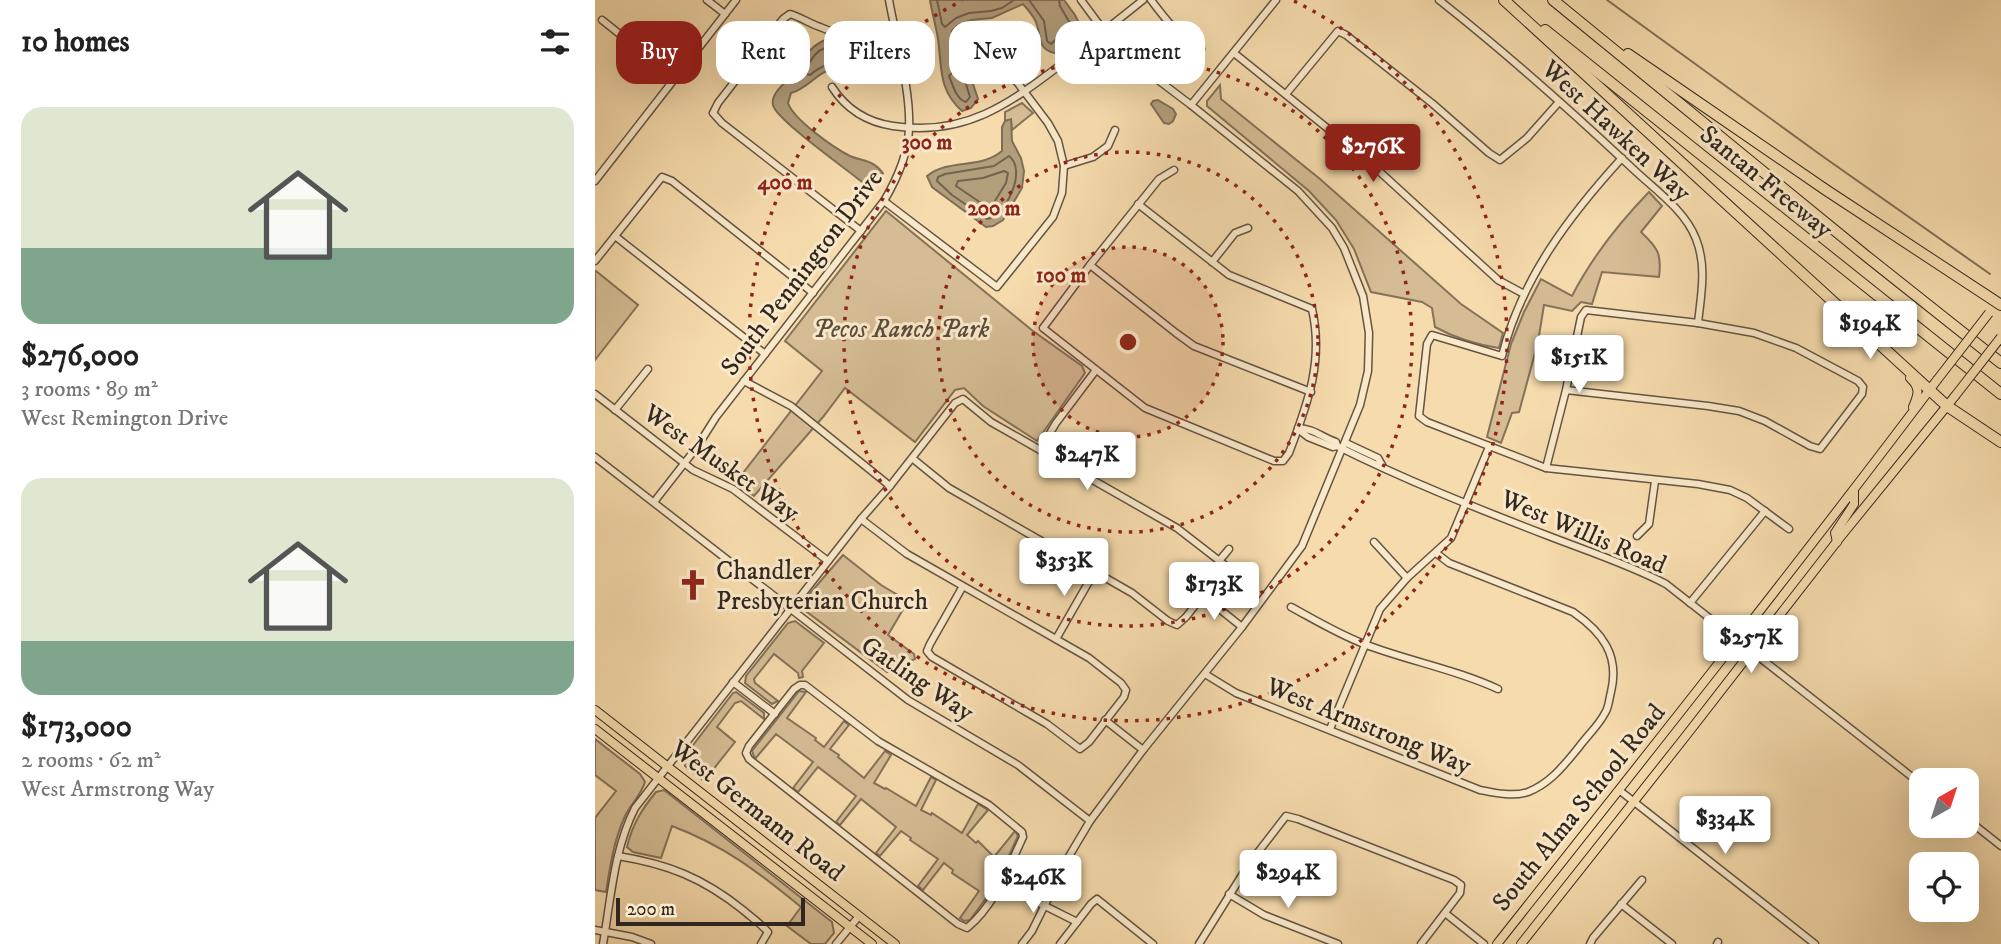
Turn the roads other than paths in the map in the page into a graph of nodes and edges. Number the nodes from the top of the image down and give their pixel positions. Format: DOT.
graph roads {
  1 [pos="707,0"];
  2 [pos="736,0"];
  3 [pos="889,0"];
  4 [pos="1081,0"];
  5 [pos="1143,0"];
  6 [pos="1151,0"];
  7 [pos="1276,0"];
  8 [pos="1439,0"];
  9 [pos="1506,0"];
  10 [pos="1556,3"];
  11 [pos="725,14"];
  12 [pos="602,20"];
  13 [pos="892,21"];
  14 [pos="1097,21"];
  15 [pos="1117,21"];
  16 [pos="1167,21"];
  17 [pos="824,29"];
  18 [pos="616,31"];
  19 [pos="702,43"];
  20 [pos="1234,53"];
  21 [pos="1055,69"];
  22 [pos="670,84"];
  23 [pos="905,84"];
  24 [pos="1019,84"];
  25 [pos="1163,84"];
  26 [pos="832,87"];
  27 [pos="1025,92"];
  28 [pos="1286,94"];
  29 [pos="1559,102"];
  30 [pos="1191,105"];
  31 [pos="909,128"];
  32 [pos="1115,130"];
  33 [pos="1622,158"];
  34 [pos="1064,166"];
  35 [pos="1174,170"];
  36 [pos="596,176"];
  37 [pos="884,201"];
  38 [pos="1138,204"];
  39 [pos="1248,228"];
  40 [pos="861,231"];
  41 [pos="615,236"];
  42 [pos="595,261"];
  43 [pos="1212,262"];
  44 [pos="1090,265"];
  45 [pos="813,293"];
  46 [pos="1524,294"];
  47 [pos="2000,301"];
  48 [pos="1833,303"];
  49 [pos="1698,323"];
  50 [pos="2001,337"];
  51 [pos="765,354"];
  52 [pos="2001,363"];
  53 [pos="648,369"];
  54 [pos="1097,370"];
  55 [pos="744,381"];
  56 [pos="1566,390"];
  57 [pos="1929,390"];
  58 [pos="1311,392"];
  59 [pos="595,394"];
  60 [pos="2001,394"];
  61 [pos="1947,406"];
  62 [pos="615,410"];
  63 [pos="1908,419"];
  64 [pos="1298,428"];
  65 [pos="2001,442"];
  66 [pos="1342,446"];
  67 [pos="1489,447"];
  68 [pos="1040,450"];
  69 [pos="595,457"];
  70 [pos="912,458"];
  71 [pos="684,463"];
  72 [pos="1546,468"];
  73 [pos="1655,481"];
  74 [pos="890,486"];
  75 [pos="1854,491"];
  76 [pos="654,502"];
  77 [pos="1467,502"];
  78 [pos="1765,511"];
  79 [pos="861,519"];
  80 [pos="1789,530"];
  81 [pos="1637,536"];
  82 [pos="1374,542"];
  83 [pos="1837,542"];
  84 [pos="1229,549"];
  85 [pos="1436,553"];
  86 [pos="828,561"];
  87 [pos="1219,561"];
  88 [pos="1095,571"];
  89 [pos="1406,578"];
  90 [pos="963,586"];
  91 [pos="1202,596"];
  92 [pos="1691,603"];
  93 [pos="1291,607"];
  94 [pos="790,610"];
  95 [pos="1242,627"];
  96 [pos="1056,639"];
  97 [pos="1739,640"];
  98 [pos="1364,644"];
  99 [pos="1751,650"];
  100 [pos="1623,661"];
  101 [pos="1613,663"];
  102 [pos="1205,674"];
  103 [pos="733,682"];
  104 [pos="1498,690"];
  105 [pos="595,710"];
  106 [pos="775,714"];
  107 [pos="1104,720"];
  108 [pos="595,729"];
  109 [pos="1329,729"];
  110 [pos="1143,750"];
  111 [pos="667,766"];
  112 [pos="1909,775"];
  113 [pos="658,778"];
  114 [pos="1619,790"];
  115 [pos="1634,802"];
  116 [pos="1090,821"];
  117 [pos="1979,829"];
  118 [pos="2001,846"];
  119 [pos="618,856"];
  120 [pos="1642,880"];
  121 [pos="1001,884"];
  122 [pos="1229,894"];
  123 [pos="1621,904"];
  124 [pos="1046,906"];
  125 [pos="1444,913"];
  126 [pos="859,916"];
  127 [pos="1077,922"];
  128 [pos="850,927"];
  129 [pos="595,930"];
  130 [pos="605,932"];
  131 [pos="1592,941"];
  132 [pos="1669,943"];
  133 [pos="603,944"];
  134 [pos="651,944"];
  135 [pos="761,944"];
  136 [pos="836,944"];
  137 [pos="872,944"];
  138 [pos="895,944"];
  139 [pos="1022,944"];
  140 [pos="1060,944"];
  141 [pos="1153,944"];
  142 [pos="1199,944"];
  143 [pos="1338,944"];
  144 [pos="1422,944"];
  145 [pos="1484,944"];
  146 [pos="1496,944"];
  147 [pos="1521,944"];
  148 [pos="1583,944"];
  149 [pos="1815,944"];
  1 -- 11 [label="street"];
  2 -- 11 [label="street"];
  3 -- 13 [label="street, South Pennington Drive"];
  4 -- 14 [label="street"];
  5 -- 15 [label="street"];
  6 -- 16 [label="street"];
  7 -- 20 [label="street"];
  8 -- 29 [label="street, West Hawken Way"];
  9 -- 48 [label="highway"];
  9 -- 60 [label="highway, Santan Freeway"];
  10 -- 47 [label="highway"];
  10 -- 52 [label="highway, Santan Freeway"];
  11 -- 19 [label="street"];
  12 -- 18 [label="street"];
  17 -- 40 [label="street"];
  20 -- 28 [label="street"];
  20 -- 30 [label="street"];
  21 -- 27 [label="street"];
  22 -- 36 [label="street"];
  23 -- 31 [label="street, South Pennington Drive"];
  24 -- 27 [label="street"];
  25 -- 30 [label="street"];
  26 -- 31 [label="street"];
  27 -- 31 [label="street"];
  27 -- 34 [label="street"];
  28 -- 29 [label="street"];
  28 -- 46 [label="street"];
  29 -- 33 [label="street, West Hawken Way"];
  30 -- 66 [label="street"];
  31 -- 37 [label="street, South Pennington Drive"];
  32 -- 34 [label="street"];
  33 -- 46 [label="street"];
  33 -- 49 [label="street, West Hawken Way"];
  34 -- 37 [label="street"];
  35 -- 38 [label="street"];
  37 -- 40 [label="street, South Pennington Drive"];
  38 -- 43 [label="street"];
  38 -- 44 [label="street"];
  39 -- 43 [label="street"];
  40 -- 45 [label="street, South Pennington Drive"];
  41 -- 42 [label="street"];
  41 -- 45 [label="street"];
  41 -- 51 [label="street"];
  43 -- 58 [label="street"];
  44 -- 54 [label="street"];
  44 -- 58 [label="street"];
  45 -- 51 [label="street, South Pennington Drive"];
  46 -- 67 [label="street"];
  47 -- 57 [label="main road, South Alma School Road, bridge"];
  48 -- 57 [label="highway"];
  48 -- 63 [label="main road"];
  49 -- 56 [label="street"];
  49 -- 56 [label="street"];
  50 -- 61 [label="main road, South Alma School Road, bridge"];
  51 -- 55 [label="street, South Pennington Drive"];
  53 -- 62 [label="street"];
  54 -- 64 [label="street"];
  54 -- 68 [label="street"];
  55 -- 71 [label="street, South Pennington Drive"];
  55 -- 74 [label="street"];
  56 -- 72 [label="street"];
  57 -- 61 [label="highway"];
  57 -- 63 [label="main road, South Alma School Road"];
  58 -- 64 [label="street"];
  59 -- 62 [label="street, West Musket Way"];
  61 -- 65 [label="highway"];
  61 -- 83 [label="main road, South Alma School Road"];
  62 -- 71 [label="street, West Musket Way"];
  63 -- 75 [label="main road, South Alma School Road"];
  64 -- 66 [label="street, West Willis Road"];
  66 -- 77 [label="street, West Willis Road"];
  66 -- 95 [label="street"];
  67 -- 72 [label="street"];
  67 -- 77 [label="street"];
  68 -- 70 [label="street"];
  68 -- 87 [label="street"];
  69 -- 76 [label="street, Gatling Way"];
  70 -- 74 [label="street"];
  70 -- 88 [label="street"];
  71 -- 76 [label="street, South Pennington Drive"];
  71 -- 86 [label="street, West Musket Way"];
  72 -- 73 [label="street"];
  73 -- 78 [label="street"];
  73 -- 81 [label="street"];
  74 -- 79 [label="street"];
  75 -- 83 [label="main road"];
  75 -- 97 [label="main road, South Alma School Road"];
  76 -- 94 [label="street, Gatling Way"];
  77 -- 85 [label="street"];
  77 -- 92 [label="street, West Willis Road"];
  78 -- 80 [label="street"];
  78 -- 92 [label="street"];
  79 -- 86 [label="street"];
  79 -- 90 [label="street"];
  82 -- 89 [label="street"];
  83 -- 99 [label="main road, South Alma School Road"];
  84 -- 87 [label="street"];
  85 -- 89 [label="street"];
  85 -- 101 [label="street"];
  86 -- 94 [label="street"];
  87 -- 91 [label="street"];
  88 -- 91 [label="street"];
  88 -- 96 [label="street"];
  89 -- 98 [label="street"];
  90 -- 96 [label="street"];
  90 -- 107 [label="street"];
  91 -- 95 [label="street"];
  92 -- 97 [label="street, West Willis Road"];
  93 -- 98 [label="street"];
  94 -- 103 [label="street"];
  94 -- 116 [label="street, Gatling Way"];
  95 -- 102 [label="street"];
  96 -- 107 [label="street"];
  97 -- 99 [label="street, West Willis Road"];
  97 -- 114 [label="main road, South Alma School Road"];
  98 -- 104 [label="street"];
  98 -- 109 [label="street"];
  99 -- 112 [label="street, West Willis Road"];
  99 -- 115 [label="main road, South Alma School Road"];
  100 -- 101 [label="street"];
  101 -- 109 [label="street, West Armstrong Way"];
  102 -- 109 [label="street, West Armstrong Way"];
  102 -- 110 [label="street"];
  103 -- 106 [label="street"];
  103 -- 111 [label="street"];
  105 -- 111 [label="main road, West Germann Road"];
  106 -- 121 [label="street"];
  106 -- 121 [label="street"];
  107 -- 110 [label="street"];
  108 -- 113 [label="main road, West Germann Road"];
  110 -- 116 [label="street"];
  111 -- 113 [label="street"];
  111 -- 126 [label="main road, West Germann Road"];
  113 -- 119 [label="street"];
  113 -- 128 [label="main road, West Germann Road"];
  114 -- 115 [label="street"];
  114 -- 146 [label="main road, South Alma School Road"];
  115 -- 147 [label="main road, South Alma School Road"];
  115 -- 149 [label="street"];
  116 -- 124 [label="street"];
  117 -- 118 [label="street"];
  119 -- 130 [label="street"];
  119 -- 135 [label="street"];
  120 -- 123 [label="street"];
  121 -- 124 [label="street"];
  122 -- 125 [label="street"];
  122 -- 142 [label="street"];
  122 -- 143 [label="street"];
  123 -- 131 [label="street"];
  123 -- 132 [label="street"];
  124 -- 127 [label="street"];
  124 -- 139 [label="street"];
  125 -- 144 [label="street"];
  125 -- 145 [label="street"];
  126 -- 128 [label="street"];
  126 -- 138 [label="main road, West Germann Road"];
  127 -- 140 [label="street"];
  127 -- 141 [label="street"];
  128 -- 136 [label="street"];
  128 -- 137 [label="main road, West Germann Road"];
  129 -- 130 [label="street"];
  130 -- 133 [label="street"];
  130 -- 134 [label="street"];
  131 -- 148 [label="street"];
}
